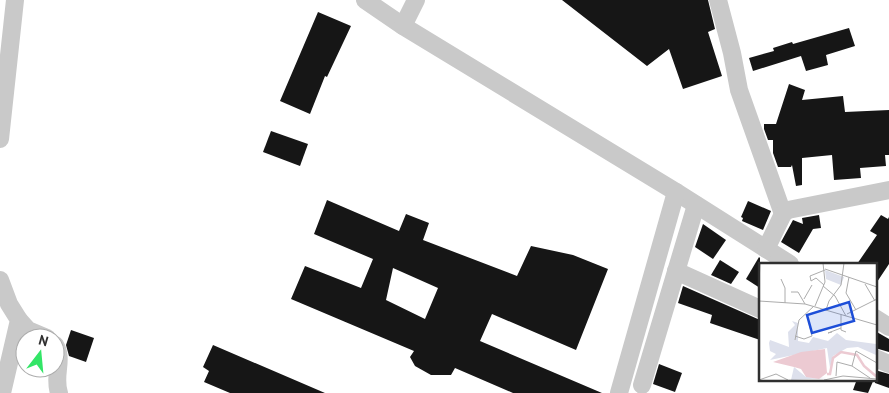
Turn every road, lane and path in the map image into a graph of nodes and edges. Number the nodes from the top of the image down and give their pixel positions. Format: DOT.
graph roads {
  1 [pos="15,0"];
  2 [pos="365,0"];
  3 [pos="416,0"];
  4 [pos="718,0"];
  5 [pos="403,26"];
  6 [pos="0,139"];
  7 [pos="889,190"];
  8 [pos="676,192"];
  9 [pos="696,205"];
  10 [pos="784,214"];
  11 [pos="766,249"];
  12 [pos="788,263"];
  13 [pos="676,271"];
  14 [pos="0,280"];
  15 [pos="759,309"];
  16 [pos="876,319"];
  17 [pos="19,320"];
  18 [pos="889,327"];
  19 [pos="26,328"];
  20 [pos="876,358"];
  21 [pos="889,364"];
  22 [pos="56,378"];
  23 [pos="642,385"];
  24 [pos="2,393"];
  25 [pos="59,393"];
  26 [pos="619,393"];
  1 -- 6 [label="street"];
  2 -- 5 [label="street"];
  3 -- 5 [label="street"];
  4 -- 10 [label="street"];
  5 -- 8 [label="street"];
  7 -- 10 [label="street"];
  8 -- 9 [label="street"];
  8 -- 26 [label="street"];
  9 -- 11 [label="street"];
  9 -- 13 [label="street"];
  10 -- 11 [label="street"];
  11 -- 12 [label="street"];
  13 -- 15 [label="street"];
  13 -- 23 [label="street"];
  14 -- 17 [label="street"];
  16 -- 18 [label="street"];
  17 -- 19 [label="street"];
  17 -- 24 [label="street"];
  20 -- 21 [label="street"];
  22 -- 25 [label="street"];
}
